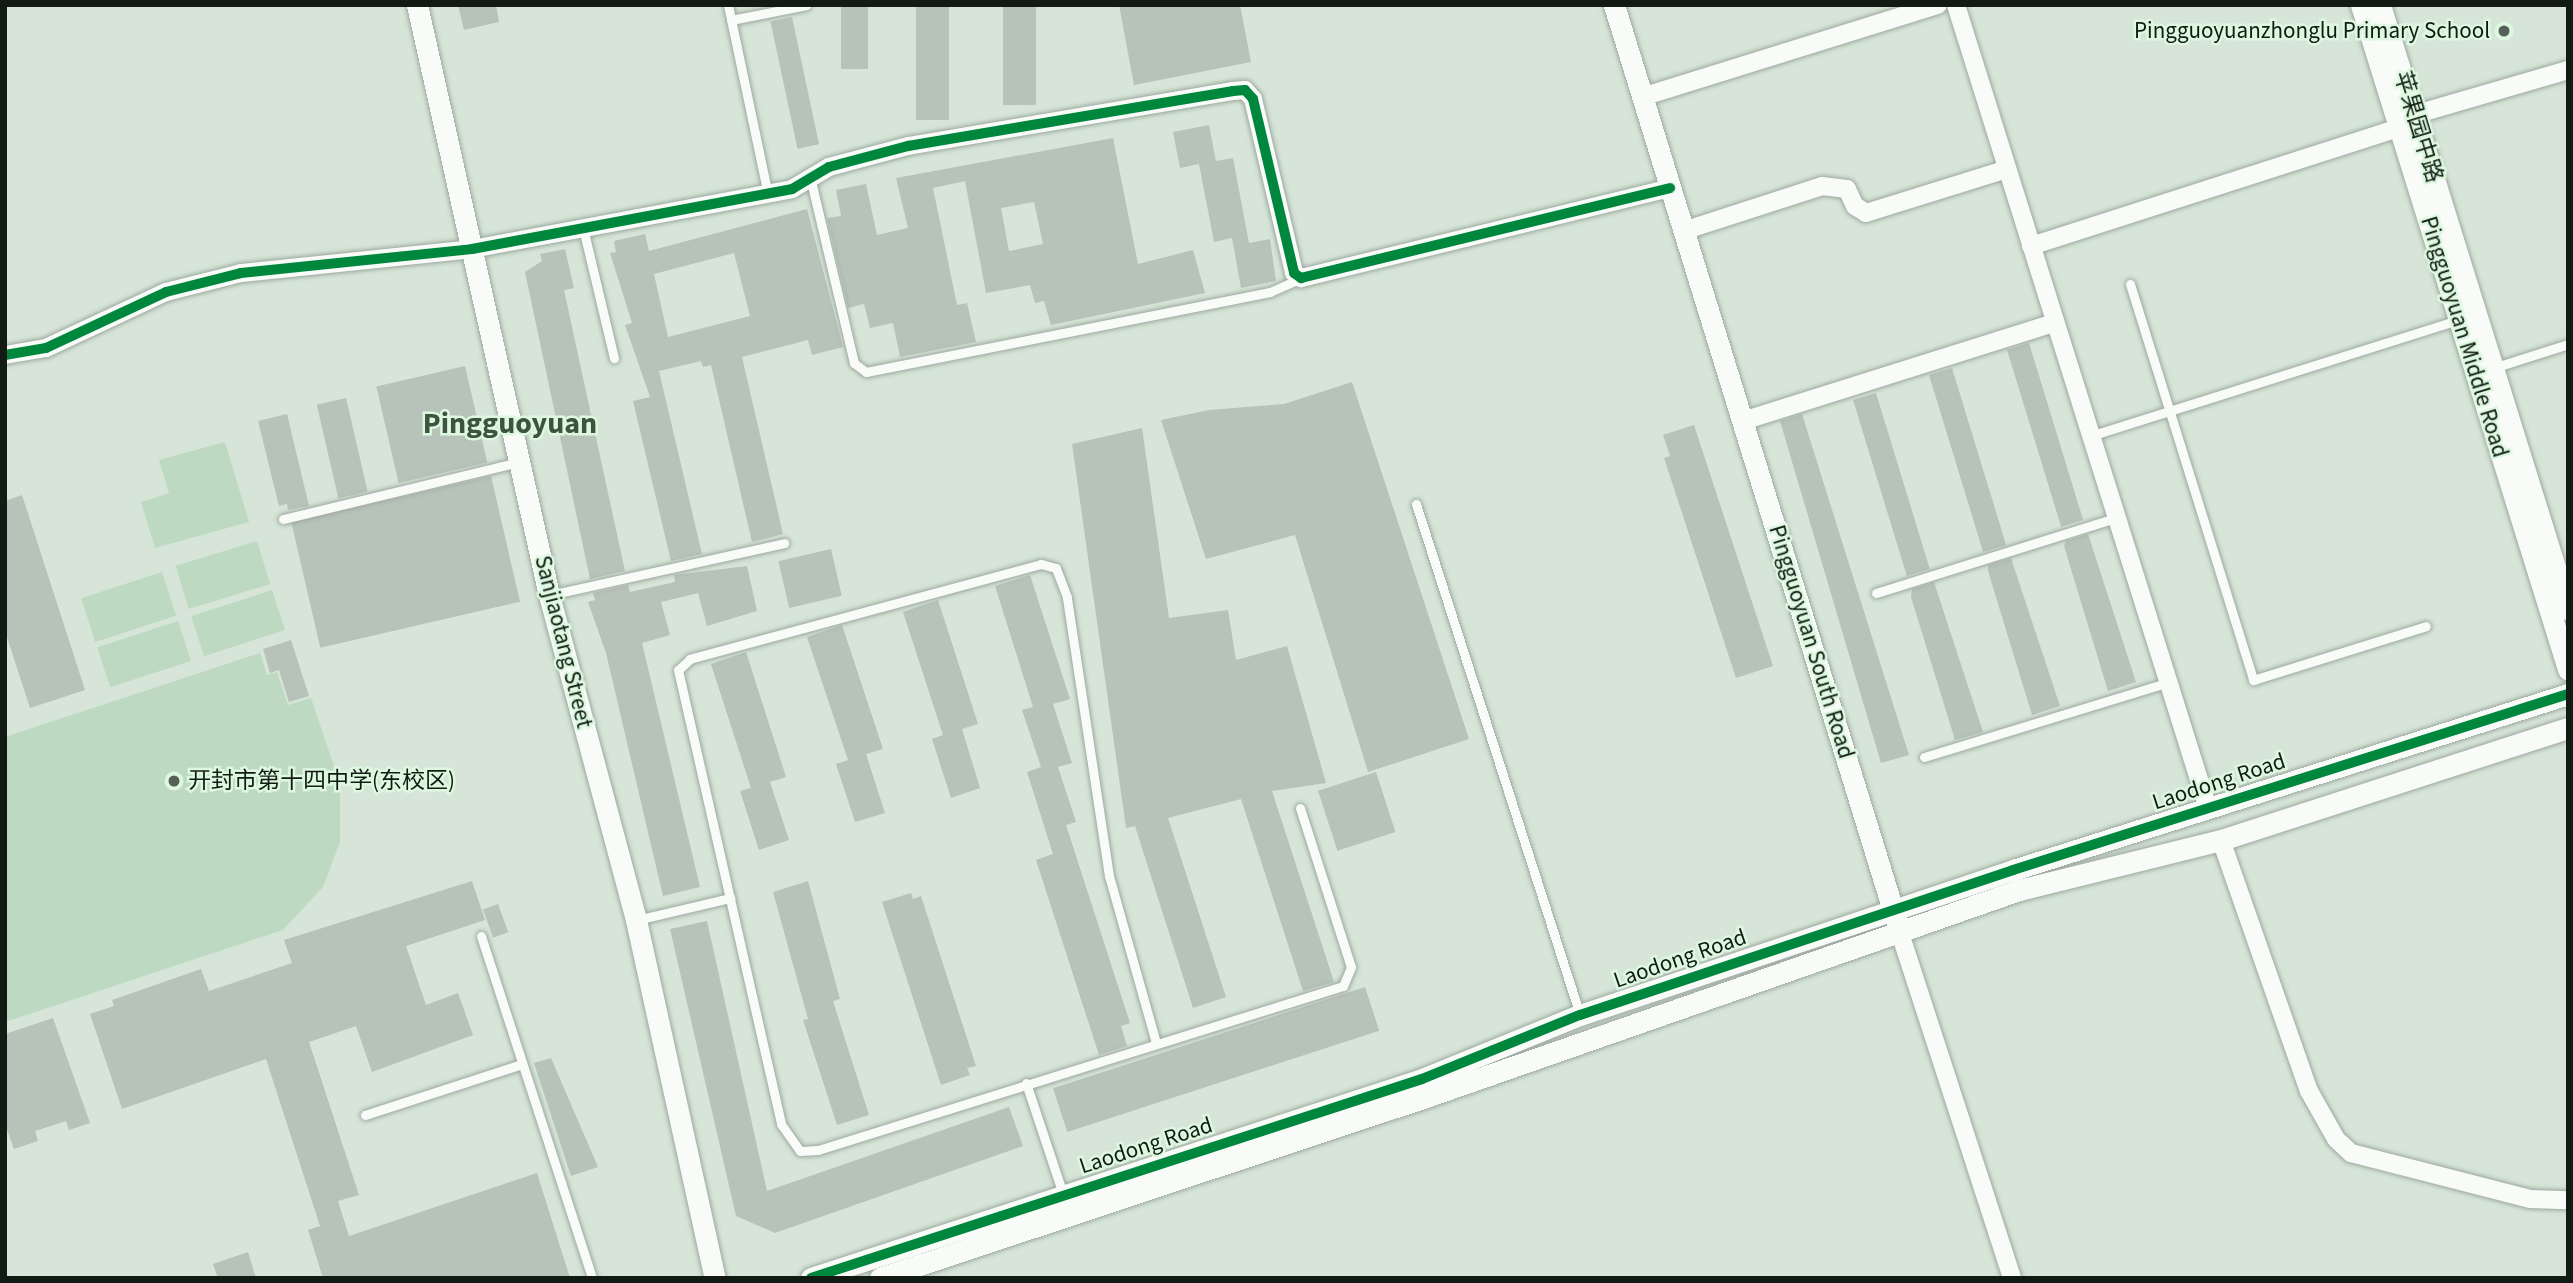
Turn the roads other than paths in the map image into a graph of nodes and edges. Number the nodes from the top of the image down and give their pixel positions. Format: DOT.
graph roads {
  1 [pos="417,5"];
  2 [pos="728,5"];
  3 [pos="807,5"];
  4 [pos="1614,5"];
  5 [pos="1938,5"];
  6 [pos="1956,5"];
  7 [pos="2361,5"];
  8 [pos="2380,5"];
  9 [pos="731,20"];
  10 [pos="2568,70"];
  11 [pos="1642,97"];
  12 [pos="2403,121"];
  13 [pos="2007,169"];
  14 [pos="811,181"];
  15 [pos="1670,188"];
  16 [pos="768,194"];
  17 [pos="583,228"];
  18 [pos="1683,231"];
  19 [pos="2031,246"];
  20 [pos="472,249"];
  21 [pos="1301,278"];
  22 [pos="2130,284"];
  23 [pos="2459,320"];
  24 [pos="2054,323"];
  25 [pos="2568,344"];
  26 [pos="5,355"];
  27 [pos="614,358"];
  28 [pos="2484,370"];
  29 [pos="2169,411"];
  30 [pos="1743,421"];
  31 [pos="2090,436"];
  32 [pos="520,462"];
  33 [pos="1416,504"];
  34 [pos="2115,518"];
  35 [pos="283,519"];
  36 [pos="784,543"];
  37 [pos="1876,593"];
  38 [pos="549,595"];
  39 [pos="2568,609"];
  40 [pos="2426,626"];
  41 [pos="2568,669"];
  42 [pos="2166,683"];
  43 [pos="2568,694"];
  44 [pos="2568,728"];
  45 [pos="1924,757"];
  46 [pos="1300,808"];
  47 [pos="2208,808"];
  48 [pos="2221,840"];
  49 [pos="730,898"];
  50 [pos="636,920"];
  51 [pos="1896,920"];
  52 [pos="481,936"];
  53 [pos="1580,1015"];
  54 [pos="1156,1043"];
  55 [pos="522,1064"];
  56 [pos="1026,1083"];
  57 [pos="365,1115"];
  58 [pos="1063,1195"];
  59 [pos="2568,1200"];
  60 [pos="592,1278"];
  61 [pos="715,1278"];
  62 [pos="811,1278"];
  63 [pos="880,1278"];
  64 [pos="2012,1278"];
  1 -- 20 [label="street, Sanjiaotang Street"];
  2 -- 9 [label="lane"];
  3 -- 9 [label="lane"];
  4 -- 11 [label="street, Pingguoyuan South Road"];
  5 -- 11 [label="street"];
  6 -- 13 [label="street"];
  7 -- 12 [label="street, Pingguoyuan Middle Road"];
  8 -- 12 [label="street, 苹果园中路"];
  9 -- 16 [label="lane"];
  10 -- 12 [label="street"];
  11 -- 15 [label="street, Pingguoyuan South Road"];
  12 -- 19 [label="street"];
  12 -- 23 [label="street, Pingguoyuan Middle Road"];
  12 -- 28 [label="street, 苹果园中路"];
  13 -- 18 [label="street"];
  13 -- 19 [label="street"];
  14 -- 16 [label="street"];
  14 -- 21 [label="street"];
  14 -- 21 [label="lane"];
  15 -- 18 [label="street, Pingguoyuan South Road"];
  15 -- 21 [label="street"];
  16 -- 17 [label="street"];
  17 -- 20 [label="street"];
  17 -- 27 [label="lane"];
  18 -- 30 [label="street, Pingguoyuan South Road"];
  19 -- 24 [label="street"];
  20 -- 26 [label="street"];
  20 -- 32 [label="street, Sanjiaotang Street"];
  22 -- 29 [label="lane"];
  23 -- 28 [label="street, Pingguoyuan Middle Road"];
  23 -- 29 [label="lane"];
  24 -- 30 [label="street"];
  24 -- 31 [label="street"];
  25 -- 28 [label="lane"];
  28 -- 39 [label="street, 苹果园中路"];
  28 -- 41 [label="street, Pingguoyuan Middle Road"];
  29 -- 31 [label="lane"];
  29 -- 40 [label="lane"];
  30 -- 51 [label="street, Pingguoyuan South Road"];
  31 -- 34 [label="street"];
  32 -- 35 [label="lane"];
  32 -- 38 [label="street, Sanjiaotang Street"];
  33 -- 53 [label="lane"];
  34 -- 37 [label="lane"];
  34 -- 42 [label="street"];
  36 -- 38 [label="lane"];
  38 -- 50 [label="street, Sanjiaotang Street"];
  42 -- 45 [label="lane"];
  42 -- 47 [label="street"];
  43 -- 47 [label="street, Laodong Road"];
  44 -- 48 [label="street, Laodong Road"];
  46 -- 54 [label="lane"];
  47 -- 51 [label="street, Laodong Road"];
  48 -- 51 [label="street, Laodong Road"];
  48 -- 59 [label="street"];
  49 -- 50 [label="lane"];
  49 -- 54 [label="lane"];
  49 -- 56 [label="lane"];
  50 -- 61 [label="street, Sanjiaotang Street"];
  51 -- 53 [label="street, Laodong Road"];
  51 -- 63 [label="street, Laodong Road"];
  51 -- 64 [label="street, Pingguoyuan South Road"];
  52 -- 55 [label="lane"];
  53 -- 58 [label="street, Laodong Road"];
  54 -- 56 [label="lane"];
  55 -- 57 [label="lane"];
  55 -- 60 [label="lane"];
  56 -- 58 [label="lane"];
  58 -- 62 [label="street, Laodong Road"];
}
